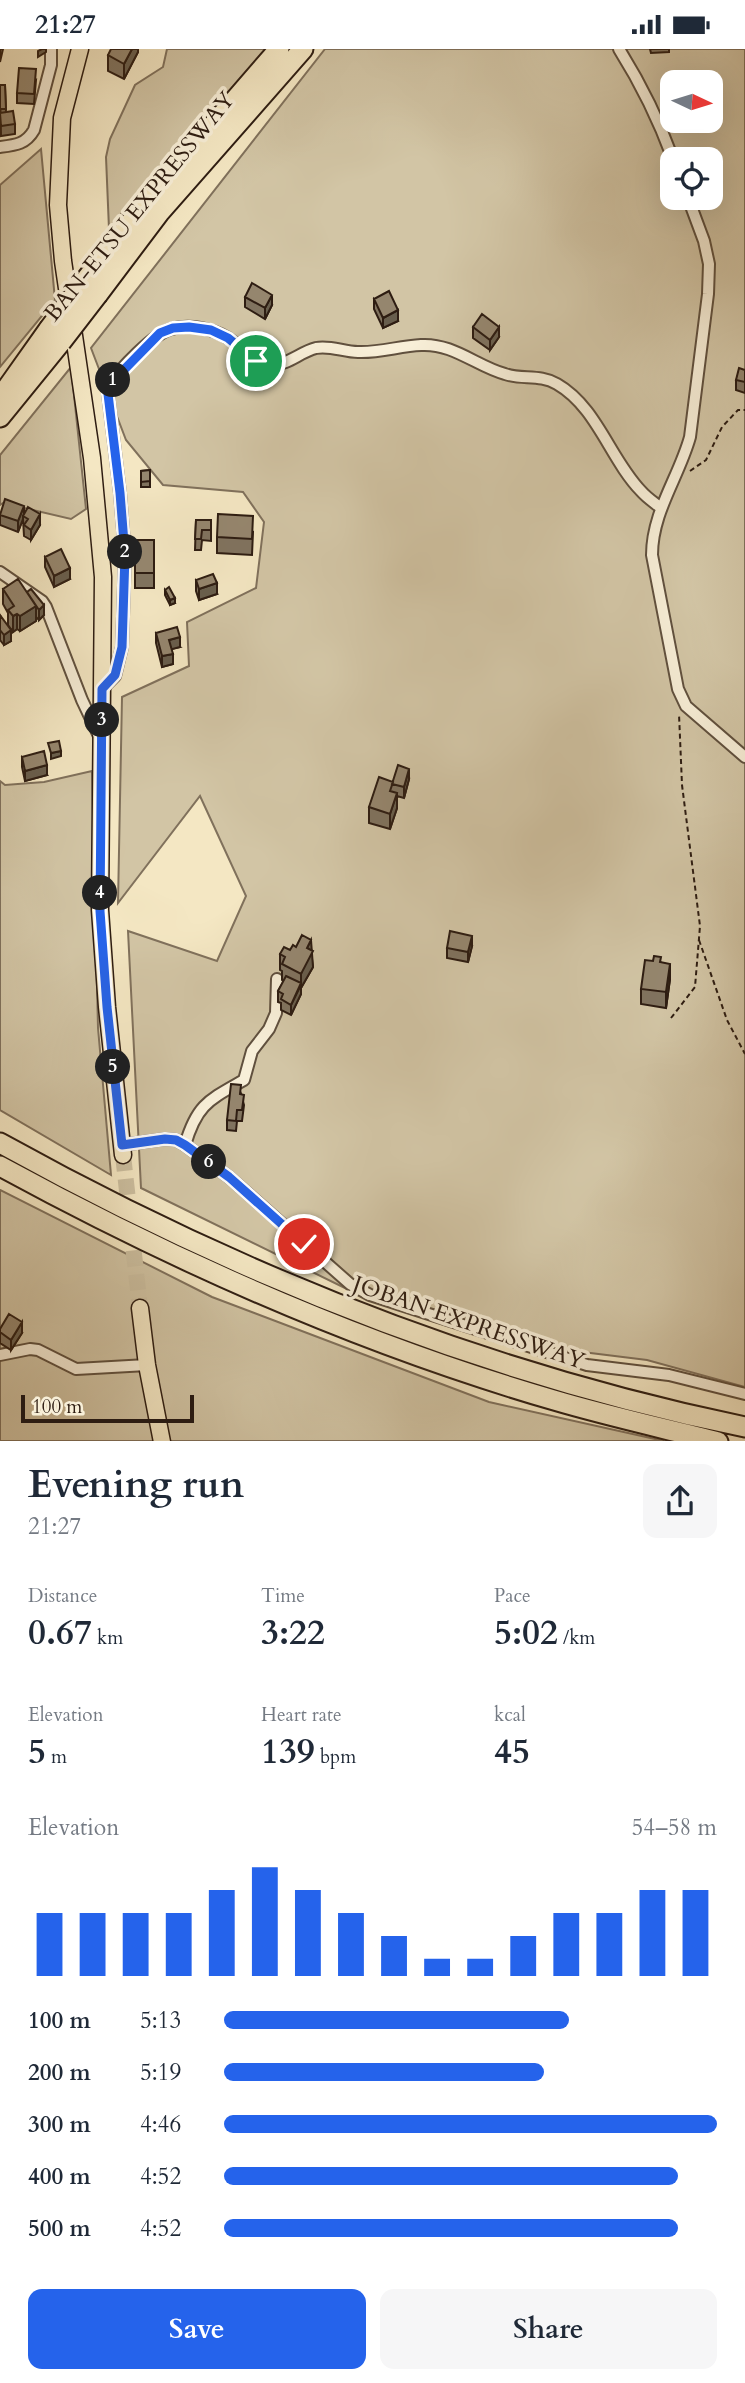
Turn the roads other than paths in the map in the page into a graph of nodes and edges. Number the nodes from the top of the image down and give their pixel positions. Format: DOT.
graph roads {
  1 [pos="51,49"];
  2 [pos="80,49"];
  3 [pos="279,49"];
  4 [pos="303,49"];
  5 [pos="619,49"];
  6 [pos="0,147"];
  7 [pos="669,147"];
  8 [pos="692,210"];
  9 [pos="91,288"];
  10 [pos="34,363"];
  11 [pos="0,388"];
  12 [pos="0,398"];
  13 [pos="0,417"];
  14 [pos="0,431"];
  15 [pos="662,508"];
  16 [pos="0,572"];
  17 [pos="102,689"];
  18 [pos="102,740"];
  19 [pos="745,757"];
  20 [pos="277,979"];
  21 [pos="0,1134"];
  22 [pos="0,1143"];
  23 [pos="185,1145"];
  24 [pos="122,1150"];
  25 [pos="37,1164"];
  26 [pos="0,1166"];
  27 [pos="0,1178"];
  28 [pos="127,1233"];
  29 [pos="141,1308"];
  30 [pos="0,1355"];
  31 [pos="147,1365"];
  32 [pos="745,1394"];
  33 [pos="745,1427"];
  34 [pos="162,1441"];
  35 [pos="718,1441"];
  1 -- 6 [label="street"];
  2 -- 17 [label="main road"];
  3 -- 9 [label="highway, BAN-ETSU EXPRESSWAY"];
  4 -- 9 [label="highway, BAN-ETSU EXPRESSWAY"];
  5 -- 7 [label="street"];
  8 -- 15 [label="street"];
  9 -- 10 [label="highway, BAN-ETSU EXPRESSWAY, bridge"];
  10 -- 11 [label="highway"];
  10 -- 12 [label="highway"];
  10 -- 13 [label="highway"];
  10 -- 14 [label="highway"];
  15 -- 17 [label="street"];
  15 -- 19 [label="street"];
  16 -- 18 [label="street"];
  17 -- 18 [label="main road"];
  18 -- 24 [label="main road"];
  20 -- 23 [label="street"];
  21 -- 25 [label="highway"];
  22 -- 25 [label="highway, JOBAN EXPRESSWAY"];
  23 -- 24 [label="street"];
  23 -- 32 [label="street"];
  25 -- 33 [label="highway, JOBAN EXPRESSWAY"];
  26 -- 28 [label="highway, JOBAN EXPRESSWAY"];
  27 -- 28 [label="highway"];
  28 -- 35 [label="highway, JOBAN EXPRESSWAY"];
  29 -- 31 [label="main road"];
  30 -- 31 [label="street"];
  31 -- 34 [label="main road"];
}
